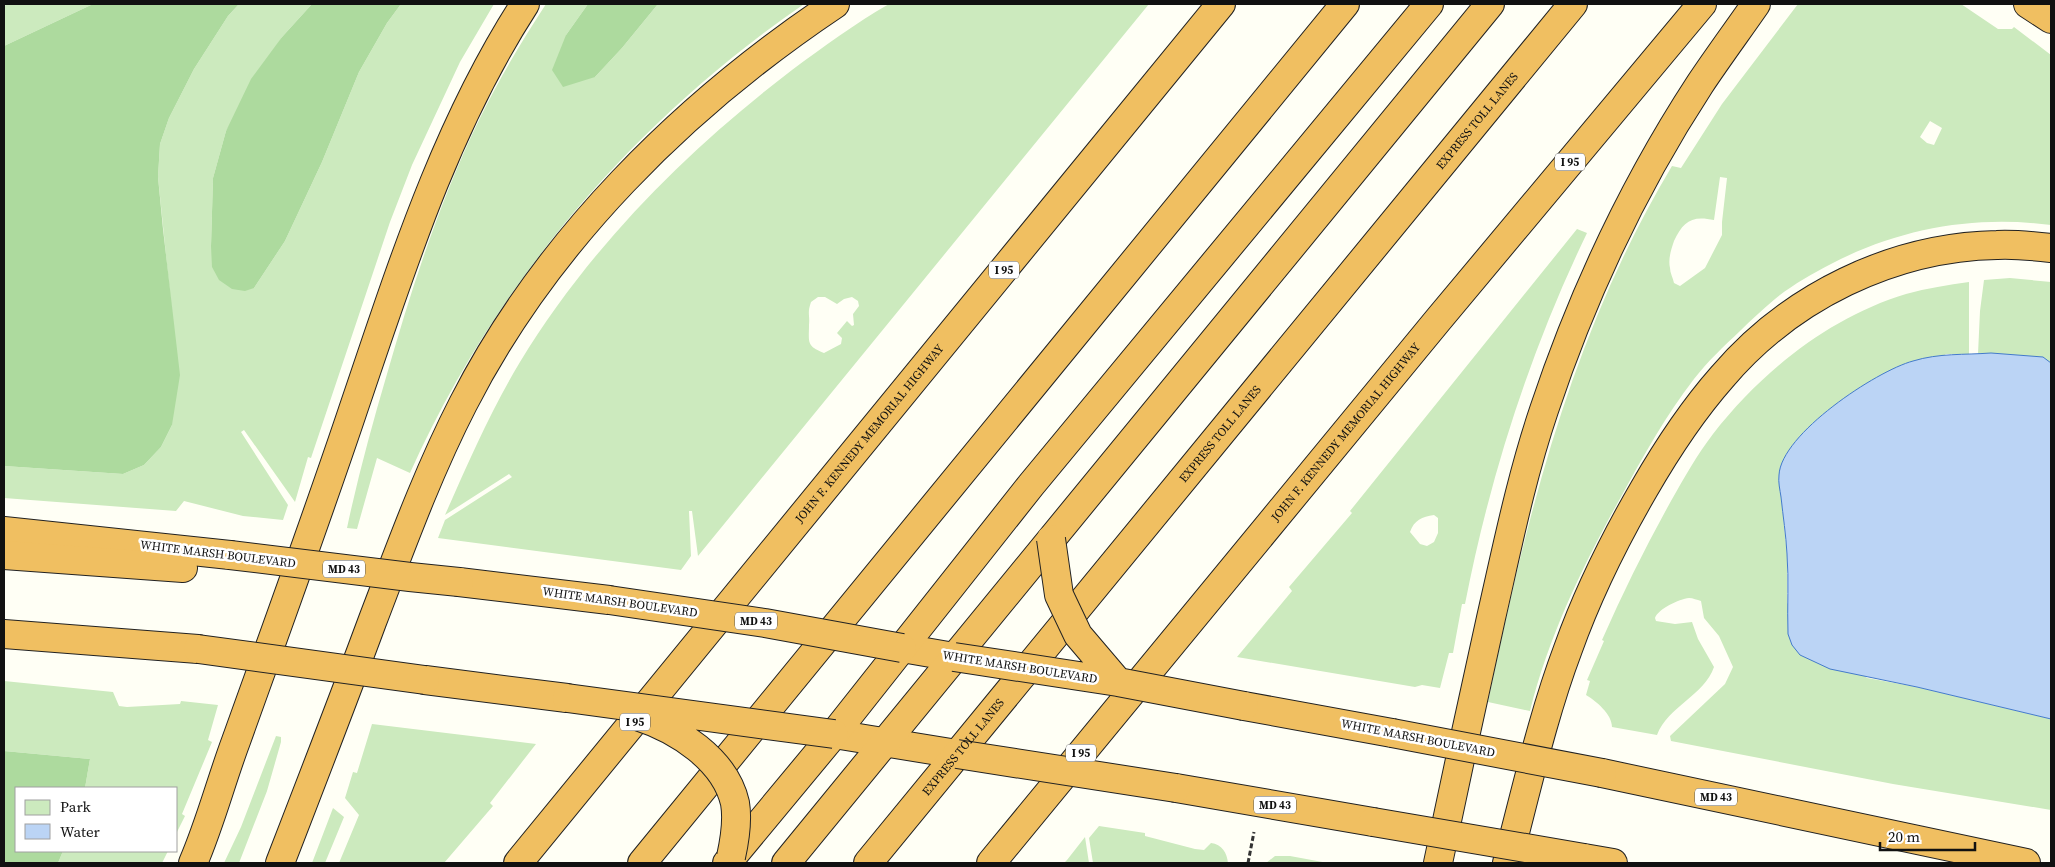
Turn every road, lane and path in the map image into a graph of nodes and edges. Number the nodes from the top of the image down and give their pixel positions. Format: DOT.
graph roads {
  1 [pos="525,4"];
  2 [pos="835,4"];
  3 [pos="1221,4"];
  4 [pos="1345,4"];
  5 [pos="1429,4"];
  6 [pos="1490,4"];
  7 [pos="1573,4"];
  8 [pos="1702,4"];
  9 [pos="1756,4"];
  10 [pos="2028,4"];
  11 [pos="2051,20"];
  12 [pos="2051,248"];
  13 [pos="4,531"];
  14 [pos="1051,539"];
  15 [pos="4,555"];
  16 [pos="227,563"];
  17 [pos="4,634"];
  18 [pos="902,648"];
  19 [pos="954,657"];
  20 [pos="1118,682"];
  21 [pos="568,698"];
  22 [pos="834,734"];
  23 [pos="885,742"];
  24 [pos="729,860"];
  25 [pos="193,863"];
  26 [pos="280,863"];
  27 [pos="518,863"];
  28 [pos="642,863"];
  29 [pos="786,863"];
  30 [pos="868,863"];
  31 [pos="991,863"];
  32 [pos="1438,863"];
  33 [pos="1507,863"];
  34 [pos="1613,863"];
  35 [pos="2026,863"];
  1 -- 25 [label="highway"];
  2 -- 26 [label="highway"];
  3 -- 27 [label="highway, JOHN F. KENNEDY MEMORIAL HIGHWAY / I 95"];
  4 -- 28 [label="highway"];
  5 -- 18 [label="highway"];
  6 -- 14 [label="highway"];
  7 -- 30 [label="highway, EXPRESS TOLL LANES"];
  8 -- 31 [label="highway, JOHN F. KENNEDY MEMORIAL HIGHWAY / I 95"];
  9 -- 32 [label="highway"];
  10 -- 11 [label="highway"];
  12 -- 33 [label="highway"];
  13 -- 16 [label="highway, WHITE MARSH BOULEVARD / MD 43"];
  14 -- 19 [label="highway"];
  14 -- 20 [label="highway, bridge"];
  15 -- 16 [label="highway"];
  16 -- 18 [label="highway, WHITE MARSH BOULEVARD / MD 43, bridge"];
  17 -- 21 [label="highway, MD 43, bridge"];
  18 -- 19 [label="highway, WHITE MARSH BOULEVARD / MD 43"];
  18 -- 22 [label="highway"];
  19 -- 20 [label="highway, WHITE MARSH BOULEVARD / MD 43, bridge"];
  19 -- 23 [label="highway"];
  20 -- 35 [label="highway, WHITE MARSH BOULEVARD / MD 43, bridge"];
  21 -- 22 [label="highway, MD 43, bridge"];
  21 -- 24 [label="highway, bridge"];
  22 -- 23 [label="highway, MD 43"];
  22 -- 24 [label="highway"];
  23 -- 29 [label="highway"];
  23 -- 34 [label="highway, MD 43, bridge"];
}
